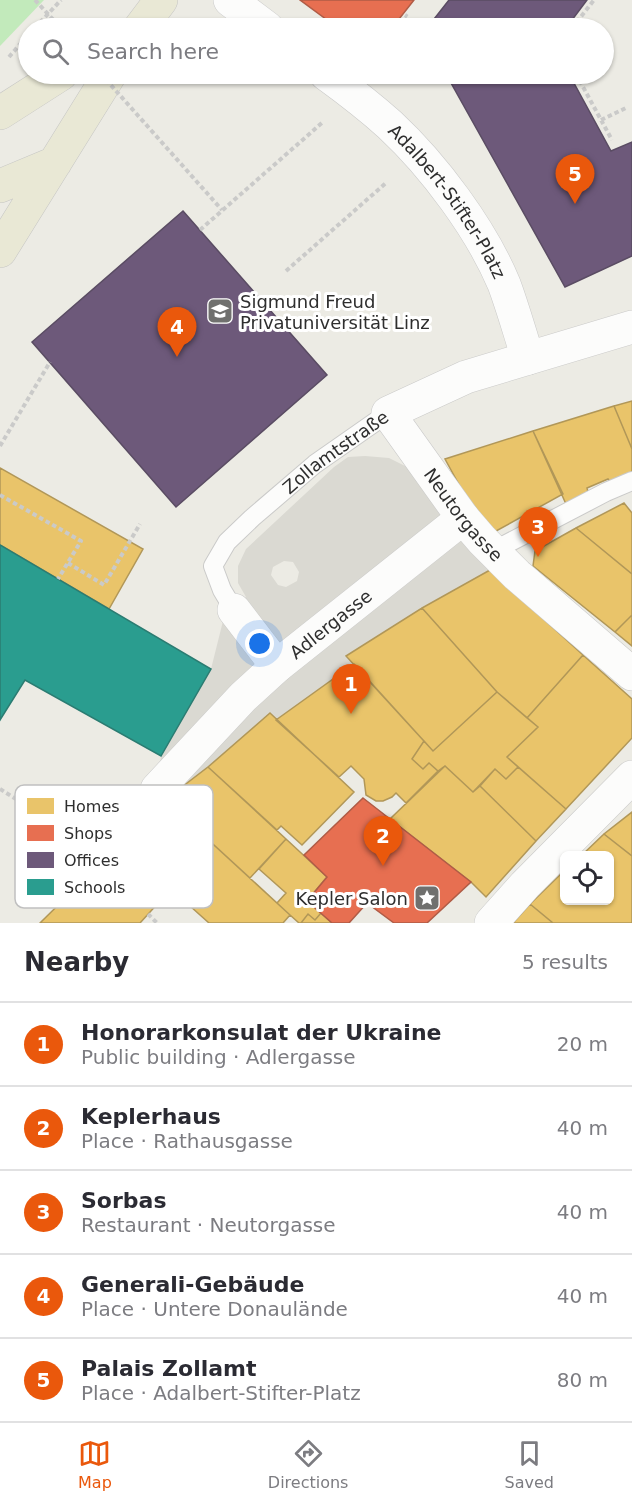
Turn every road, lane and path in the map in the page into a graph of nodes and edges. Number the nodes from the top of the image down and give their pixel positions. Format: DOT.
graph roads {
  1 [pos="35,0"];
  2 [pos="61,0"];
  3 [pos="161,0"];
  4 [pos="230,0"];
  5 [pos="594,0"];
  6 [pos="405,15"];
  7 [pos="44,18"];
  8 [pos="52,18"];
  9 [pos="148,18"];
  10 [pos="254,18"];
  11 [pos="407,18"];
  12 [pos="580,18"];
  13 [pos="18,46"];
  14 [pos="7,58"];
  15 [pos="45,84"];
  16 [pos="104,84"];
  17 [pos="110,84"];
  18 [pos="339,84"];
  19 [pos="581,84"];
  20 [pos="628,107"];
  21 [pos="0,113"];
  22 [pos="325,120"];
  23 [pos="601,120"];
  24 [pos="612,140"];
  25 [pos="55,163"];
  26 [pos="388,181"];
  27 [pos="0,186"];
  28 [pos="222,210"];
  29 [pos="200,230"];
  30 [pos="0,251"];
  31 [pos="286,271"];
  32 [pos="632,327"];
  33 [pos="528,358"];
  34 [pos="50,362"];
  35 [pos="388,413"];
  36 [pos="0,446"];
  37 [pos="632,481"];
  38 [pos="0,495"];
  39 [pos="463,518"];
  40 [pos="140,524"];
  41 [pos="492,551"];
  42 [pos="67,563"];
  43 [pos="58,579"];
  44 [pos="234,610"];
  45 [pos="277,666"];
  46 [pos="632,674"];
  47 [pos="632,777"];
  48 [pos="161,785"];
  49 [pos="0,789"];
  50 [pos="15,798"];
  51 [pos="148,914"];
  52 [pos="158,923"];
  53 [pos="491,923"];
  1 -- 8 [label="path, bridge"];
  2 -- 7 [label="path"];
  3 -- 9 [label="main road"];
  4 -- 10 [label="street"];
  5 -- 12 [label="path"];
  6 -- 11 [label="path"];
  13 -- 14 [label="path"];
  15 -- 21 [label="main road"];
  16 -- 25 [label="main road"];
  17 -- 28 [label="path, bridge"];
  18 -- 33 [label="street, Adalbert-Stifter-Platz"];
  19 -- 23 [label="path"];
  20 -- 23 [label="path"];
  22 -- 28 [label="path"];
  23 -- 24 [label="path"];
  25 -- 27 [label="main road"];
  25 -- 30 [label="main road"];
  26 -- 31 [label="path"];
  28 -- 29 [label="path"];
  32 -- 33 [label="street, Zollamtstraße"];
  33 -- 35 [label="street, Zollamtstraße"];
  34 -- 36 [label="path"];
  35 -- 39 [label="street, Neutorgasse"];
  35 -- 44 [label="lane, Zollamtstraße"];
  37 -- 41 [label="lane"];
  38 -- 42 [label="path"];
  39 -- 41 [label="street, Neutorgasse"];
  39 -- 45 [label="street, Adlergasse"];
  40 -- 42 [label="path"];
  41 -- 46 [label="street, Neutorgasse"];
  42 -- 43 [label="path"];
  44 -- 45 [label="street, Zollamtstraße"];
  45 -- 48 [label="street, Adlergasse"];
  47 -- 53 [label="street"];
  49 -- 50 [label="path"];
  51 -- 52 [label="path"];
}
